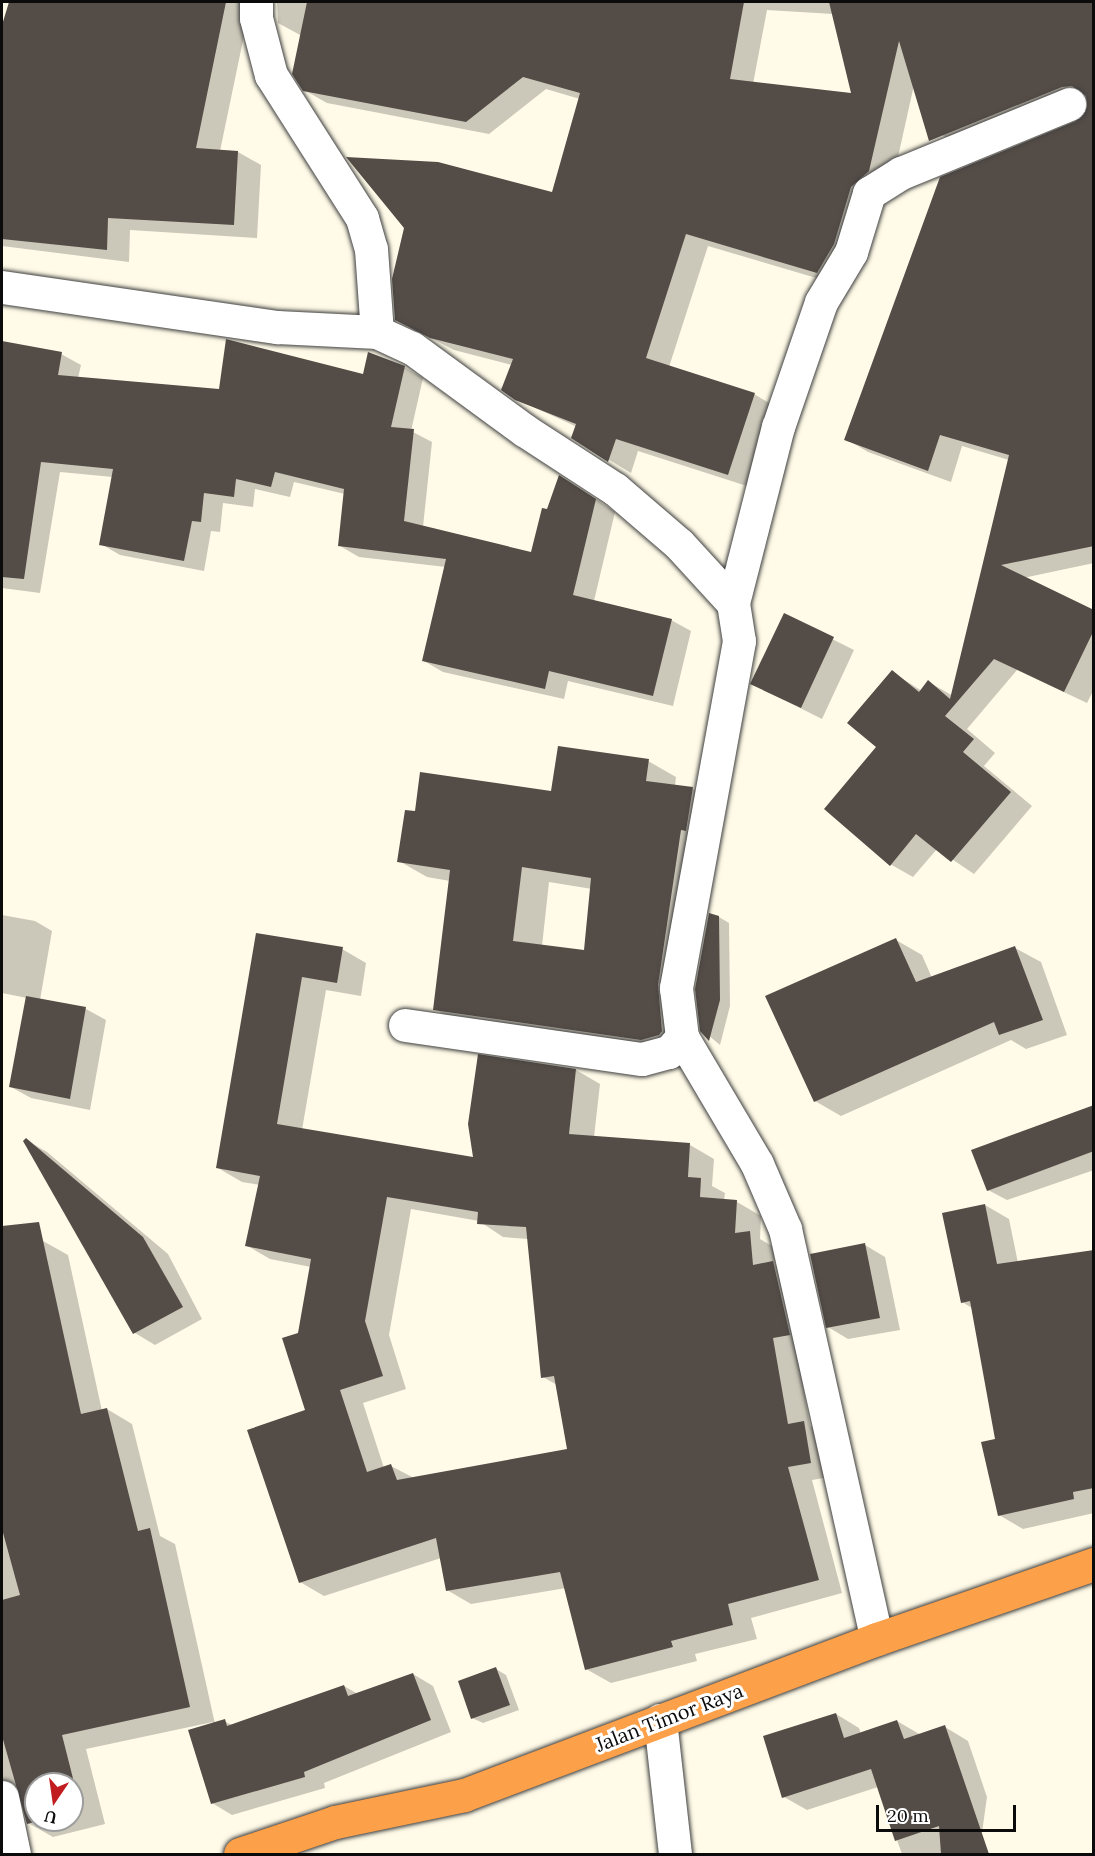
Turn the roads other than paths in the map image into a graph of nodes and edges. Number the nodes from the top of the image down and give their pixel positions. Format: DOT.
graph roads {
  1 [pos="256,2"];
  2 [pos="1069,104"];
  3 [pos="2,287"];
  4 [pos="377,332"];
  5 [pos="733,603"];
  6 [pos="405,1025"];
  7 [pos="682,1037"];
  8 [pos="1094,1564"];
  9 [pos="877,1639"];
  10 [pos="660,1720"];
  11 [pos="2,1797"];
  12 [pos="14,1854"];
  13 [pos="240,1854"];
  14 [pos="675,1854"];
  1 -- 4 [label="street"];
  2 -- 5 [label="street"];
  3 -- 4 [label="street"];
  4 -- 5 [label="street"];
  5 -- 7 [label="street"];
  6 -- 7 [label="street"];
  7 -- 9 [label="street"];
  8 -- 9 [label="highway, Jalan Timor Raya"];
  9 -- 10 [label="highway, Jalan Timor Raya"];
  10 -- 13 [label="highway, Jalan Timor Raya"];
  10 -- 14 [label="street"];
  11 -- 12 [label="street"];
}
